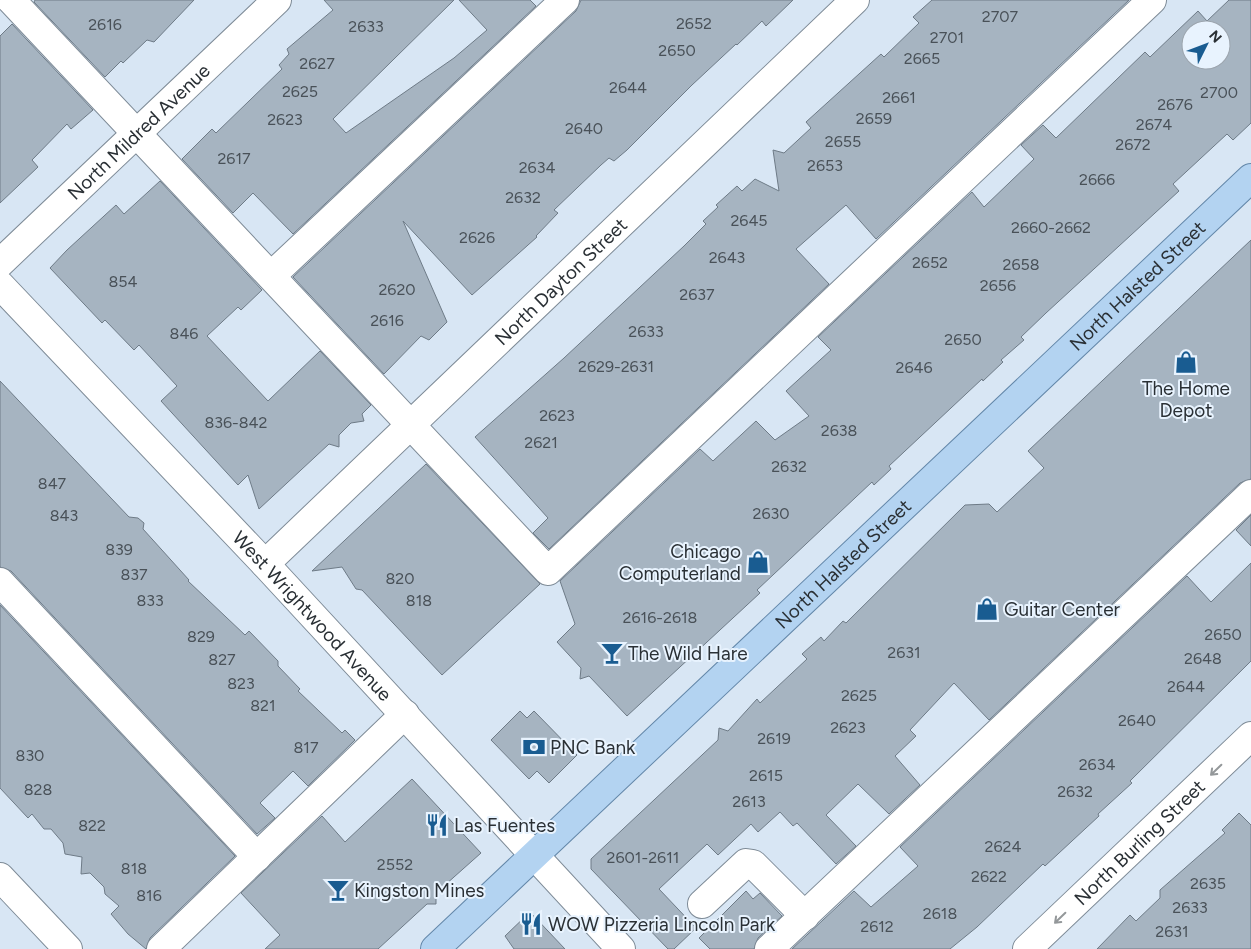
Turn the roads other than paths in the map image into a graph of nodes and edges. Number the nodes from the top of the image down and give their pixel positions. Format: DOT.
graph roads {
  1 [pos="11,0"];
  2 [pos="277,0"];
  3 [pos="565,0"];
  4 [pos="1152,0"];
  5 [pos="848,2"];
  6 [pos="137,133"];
  7 [pos="1251,178"];
  8 [pos="0,263"];
  9 [pos="271,276"];
  10 [pos="0,285"];
  11 [pos="411,425"];
  12 [pos="1251,494"];
  13 [pos="265,564"];
  14 [pos="0,582"];
  15 [pos="405,714"];
  16 [pos="1251,736"];
  17 [pos="257,856"];
  18 [pos="536,856"];
  19 [pos="0,877"];
  20 [pos="702,904"];
  21 [pos="805,916"];
  22 [pos="68,949"];
  23 [pos="161,949"];
  24 [pos="435,949"];
  25 [pos="621,949"];
  26 [pos="769,949"];
  27 [pos="1027,949"];
  1 -- 6 [label="street"];
  2 -- 6 [label="street, North Mildred Avenue"];
  3 -- 9 [label="street"];
  4 -- 11 [label="street"];
  5 -- 11 [label="street, North Dayton Street"];
  6 -- 8 [label="street, North Mildred Avenue"];
  6 -- 9 [label="street"];
  7 -- 18 [label="main road, North Halsted Street"];
  9 -- 11 [label="street"];
  10 -- 13 [label="street, West Wrightwood Avenue"];
  11 -- 13 [label="street, North Dayton Street"];
  12 -- 21 [label="street"];
  13 -- 15 [label="street, West Wrightwood Avenue"];
  14 -- 17 [label="street"];
  15 -- 17 [label="street"];
  15 -- 18 [label="street, West Wrightwood Avenue"];
  16 -- 27 [label="street, North Burling Street, one-way"];
  17 -- 23 [label="street"];
  18 -- 24 [label="main road, North Halsted Street"];
  18 -- 25 [label="street, West Wrightwood Avenue"];
  19 -- 22 [label="street"];
  20 -- 21 [label="street"];
  21 -- 26 [label="street"];
}
